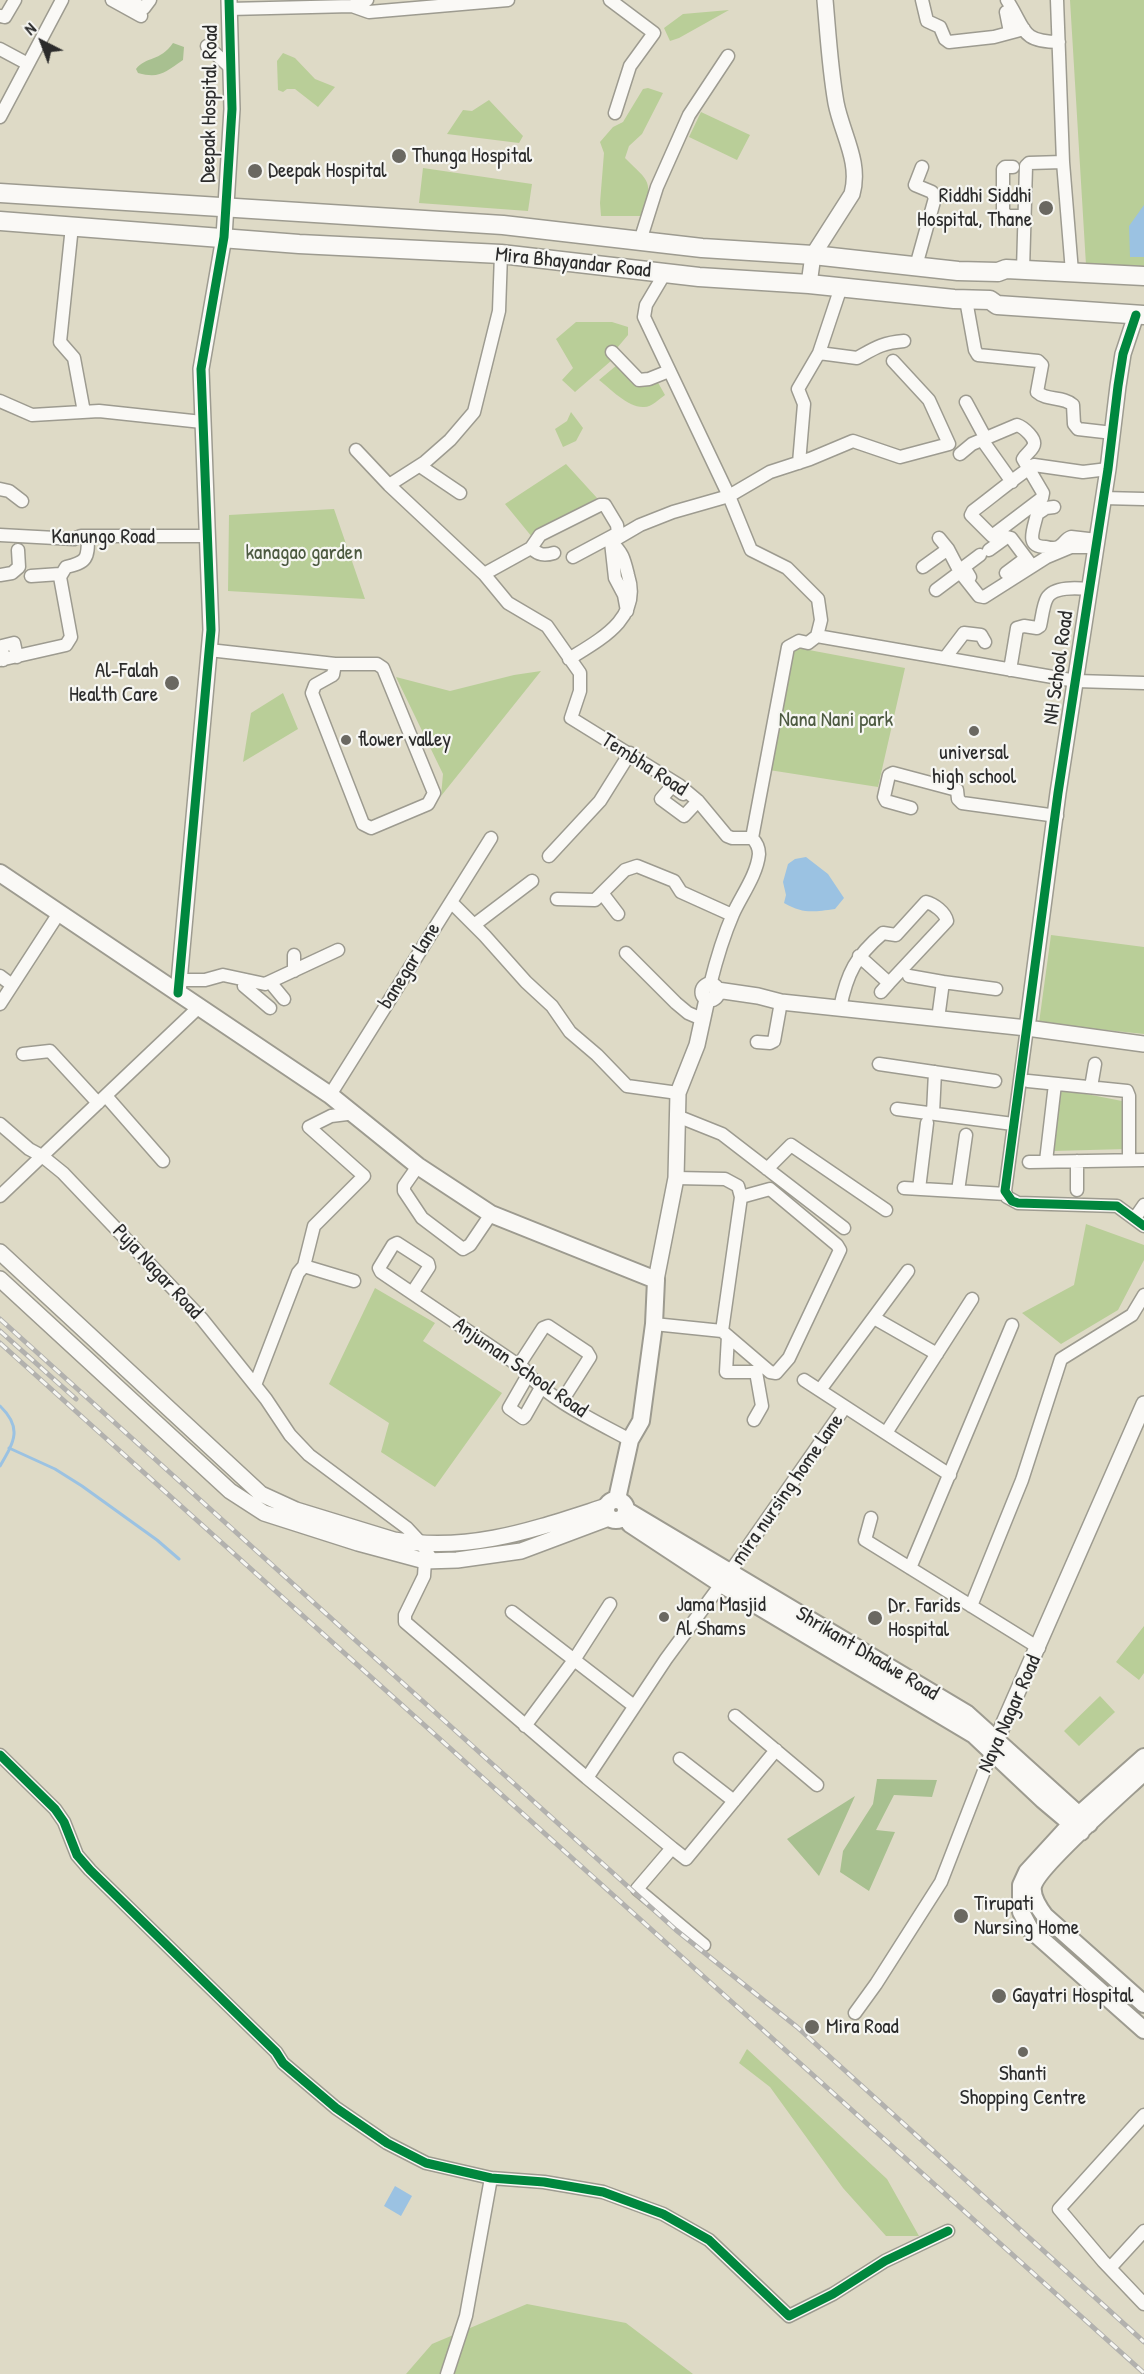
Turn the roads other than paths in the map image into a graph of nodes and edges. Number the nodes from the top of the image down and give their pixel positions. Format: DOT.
graph roads {
  1 [pos="15,0"];
  2 [pos="62,0"];
  3 [pos="112,0"];
  4 [pos="127,0"];
  5 [pos="150,0"];
  6 [pos="508,0"];
  7 [pos="610,0"];
  8 [pos="825,0"];
  9 [pos="922,0"];
  10 [pos="1057,0"];
  11 [pos="451,2"];
  12 [pos="229,4"];
  13 [pos="347,4"];
  14 [pos="368,4"];
  15 [pos="1009,11"];
  16 [pos="0,16"];
  17 [pos="141,16"];
  18 [pos="1024,29"];
  19 [pos="1010,32"];
  20 [pos="1059,42"];
  21 [pos="207,46"];
  22 [pos="0,49"];
  23 [pos="728,56"];
  24 [pos="28,64"];
  25 [pos="231,68"];
  26 [pos="615,113"];
  27 [pos="0,117"];
  28 [pos="1063,162"];
  29 [pos="1013,166"];
  30 [pos="922,167"];
  31 [pos="0,192"];
  32 [pos="226,208"];
  33 [pos="1025,216"];
  34 [pos="0,221"];
  35 [pos="72,226"];
  36 [pos="224,237"];
  37 [pos="640,241"];
  38 [pos="501,254"];
  39 [pos="813,255"];
  40 [pos="916,266"];
  41 [pos="1023,270"];
  42 [pos="1072,272"];
  43 [pos="665,273"];
  44 [pos="998,273"];
  45 [pos="1144,276"];
  46 [pos="1144,282"];
  47 [pos="809,284"];
  48 [pos="841,287"];
  49 [pos="966,300"];
  50 [pos="1141,313"];
  51 [pos="904,341"];
  52 [pos="612,352"];
  53 [pos="819,353"];
  54 [pos="893,361"];
  55 [pos="669,371"];
  56 [pos="0,401"];
  57 [pos="966,402"];
  58 [pos="84,412"];
  59 [pos="202,422"];
  60 [pos="1113,433"];
  61 [pos="986,440"];
  62 [pos="356,450"];
  63 [pos="960,454"];
  64 [pos="799,463"];
  65 [pos="420,466"];
  66 [pos="1028,468"];
  67 [pos="1108,469"];
  68 [pos="1012,482"];
  69 [pos="389,485"];
  70 [pos="0,489"];
  71 [pos="460,493"];
  72 [pos="729,496"];
  73 [pos="1103,498"];
  74 [pos="1144,499"];
  75 [pos="22,501"];
  76 [pos="1054,507"];
  77 [pos="0,529"];
  78 [pos="0,535"];
  79 [pos="84,536"];
  80 [pos="206,536"];
  81 [pos="939,538"];
  82 [pos="1096,543"];
  83 [pos="531,548"];
  84 [pos="948,549"];
  85 [pos="18,550"];
  86 [pos="554,553"];
  87 [pos="573,557"];
  88 [pos="1029,562"];
  89 [pos="923,567"];
  90 [pos="960,572"];
  91 [pos="60,574"];
  92 [pos="484,574"];
  93 [pos="30,576"];
  94 [pos="0,578"];
  95 [pos="1005,579"];
  96 [pos="1089,589"];
  97 [pos="936,590"];
  98 [pos="816,636"];
  99 [pos="985,642"];
  100 [pos="209,650"];
  101 [pos="945,658"];
  102 [pos="569,659"];
  103 [pos="1,660"];
  104 [pos="335,664"];
  105 [pos="1010,670"];
  106 [pos="1076,681"];
  107 [pos="1144,683"];
  108 [pos="630,753"];
  109 [pos="912,808"];
  110 [pos="1057,816"];
  111 [pos="491,838"];
  112 [pos="752,838"];
  113 [pos="549,856"];
  114 [pos="0,873"];
  115 [pos="532,881"];
  116 [pos="602,893"];
  117 [pos="556,899"];
  118 [pos="451,902"];
  119 [pos="59,913"];
  120 [pos="618,914"];
  121 [pos="732,915"];
  122 [pos="474,925"];
  123 [pos="338,950"];
  124 [pos="626,953"];
  125 [pos="294,955"];
  126 [pos="859,956"];
  127 [pos="294,970"];
  128 [pos="0,976"];
  129 [pos="909,976"];
  130 [pos="243,982"];
  131 [pos="270,982"];
  132 [pos="943,982"];
  133 [pos="12,985"];
  134 [pos="179,986"];
  135 [pos="996,989"];
  136 [pos="711,991"];
  137 [pos="284,999"];
  138 [pos="781,1002"];
  139 [pos="0,1004"];
  140 [pos="199,1007"];
  141 [pos="270,1008"];
  142 [pos="840,1008"];
  143 [pos="702,1019"];
  144 [pos="938,1019"];
  145 [pos="1027,1028"];
  146 [pos="757,1042"];
  147 [pos="1144,1044"];
  148 [pos="23,1054"];
  149 [pos="879,1064"];
  150 [pos="1095,1064"];
  151 [pos="935,1072"];
  152 [pos="995,1081"];
  153 [pos="1028,1081"];
  154 [pos="1055,1084"];
  155 [pos="1091,1087"];
  156 [pos="678,1093"];
  157 [pos="330,1095"];
  158 [pos="102,1099"];
  159 [pos="897,1108"];
  160 [pos="355,1113"];
  161 [pos="677,1116"];
  162 [pos="930,1118"];
  163 [pos="0,1124"];
  164 [pos="1013,1124"];
  165 [pos="966,1135"];
  166 [pos="42,1156"];
  167 [pos="1128,1160"];
  168 [pos="1144,1160"];
  169 [pos="163,1161"];
  170 [pos="1029,1161"];
  171 [pos="1046,1161"];
  172 [pos="1077,1161"];
  173 [pos="418,1166"];
  174 [pos="767,1169"];
  175 [pos="676,1178"];
  176 [pos="904,1188"];
  177 [pos="919,1189"];
  178 [pos="958,1191"];
  179 [pos="1077,1191"];
  180 [pos="1006,1194"];
  181 [pos="0,1196"];
  182 [pos="741,1197"];
  183 [pos="1144,1205"];
  184 [pos="886,1210"];
  185 [pos="491,1214"];
  186 [pos="1139,1222"];
  187 [pos="844,1228"];
  188 [pos="0,1252"];
  189 [pos="304,1266"];
  190 [pos="908,1271"];
  191 [pos="0,1279"];
  192 [pos="656,1280"];
  193 [pos="354,1281"];
  194 [pos="412,1293"];
  195 [pos="1144,1295"];
  196 [pos="972,1299"];
  197 [pos="874,1317"];
  198 [pos="654,1324"];
  199 [pos="1012,1325"];
  200 [pos="725,1334"];
  201 [pos="937,1354"];
  202 [pos="519,1365"];
  203 [pos="528,1375"];
  204 [pos="804,1380"];
  205 [pos="255,1385"];
  206 [pos="542,1386"];
  207 [pos="820,1390"];
  208 [pos="562,1401"];
  209 [pos="1144,1404"];
  210 [pos="845,1407"];
  211 [pos="754,1420"];
  212 [pos="886,1433"];
  213 [pos="630,1440"];
  214 [pos="950,1475"];
  215 [pos="249,1483"];
  216 [pos="236,1495"];
  217 [pos="616,1510"];
  218 [pos="871,1518"];
  219 [pos="422,1543"];
  220 [pos="428,1560"];
  221 [pos="910,1568"];
  222 [pos="726,1578"];
  223 [pos="610,1604"];
  224 [pos="971,1606"];
  225 [pos="512,1612"];
  226 [pos="1039,1648"];
  227 [pos="574,1660"];
  228 [pos="634,1707"];
  229 [pos="735,1716"];
  230 [pos="525,1726"];
  231 [pos="994,1746"];
  232 [pos="776,1750"];
  233 [pos="0,1755"];
  234 [pos="1144,1757"];
  235 [pos="680,1759"];
  236 [pos="1144,1772"];
  237 [pos="587,1778"];
  238 [pos="816,1785"];
  239 [pos="734,1801"];
  240 [pos="1080,1821"];
  241 [pos="672,1848"];
  242 [pos="704,1945"];
  243 [pos="1144,2004"];
  244 [pos="855,2013"];
  245 [pos="1144,2030"];
  246 [pos="1144,2115"];
  247 [pos="491,2178"];
  248 [pos="948,2230"];
  249 [pos="1144,2231"];
  250 [pos="1110,2268"];
  251 [pos="1144,2304"];
  252 [pos="447,2374"];
  1 -- 16 [label="street"];
  2 -- 24 [label="street"];
  3 -- 17 [label="street"];
  4 -- 5 [label="street"];
  6 -- 11 [label="street"];
  7 -- 26 [label="street"];
  8 -- 39 [label="street"];
  9 -- 19 [label="street"];
  10 -- 20 [label="street"];
  11 -- 14 [label="street"];
  12 -- 13 [label="street"];
  12 -- 25 [label="street, Deepak Hospital Road"];
  13 -- 14 [label="street"];
  15 -- 18 [label="street"];
  15 -- 19 [label="street"];
  18 -- 19 [label="street"];
  18 -- 20 [label="street"];
  20 -- 28 [label="street"];
  21 -- 25 [label="street"];
  22 -- 24 [label="street"];
  23 -- 37 [label="street"];
  24 -- 27 [label="street"];
  25 -- 32 [label="street, Deepak Hospital Road"];
  28 -- 33 [label="street"];
  28 -- 42 [label="street"];
  29 -- 33 [label="street"];
  30 -- 40 [label="street"];
  31 -- 32 [label="main road, Mira Bhayandar Road"];
  32 -- 36 [label="street, Deepak Hospital Road"];
  32 -- 37 [label="main road, Mira Bhayandar Road"];
  33 -- 41 [label="street"];
  34 -- 35 [label="main road, Mira Bhayandar Road"];
  35 -- 36 [label="main road, Mira Bhayandar Road"];
  35 -- 58 [label="street"];
  36 -- 38 [label="main road, Mira Bhayandar Road"];
  36 -- 59 [label="street, Deepak Hospital Road"];
  37 -- 39 [label="main road, Mira Bhayandar Road"];
  38 -- 43 [label="main road, Mira Bhayandar Road"];
  38 -- 65 [label="street"];
  39 -- 40 [label="main road, Mira Bhayandar Road"];
  39 -- 47 [label="street"];
  40 -- 44 [label="main road, Mira Bhayandar Road"];
  41 -- 42 [label="main road, Mira Bhayandar Road"];
  41 -- 44 [label="main road, Mira Bhayandar Road"];
  42 -- 45 [label="main road, Mira Bhayandar Road"];
  43 -- 47 [label="main road, Mira Bhayandar Road"];
  43 -- 55 [label="street"];
  44 -- 46 [label="main road"];
  47 -- 48 [label="main road, Mira Bhayandar Road"];
  48 -- 49 [label="main road, Mira Bhayandar Road"];
  48 -- 53 [label="street"];
  49 -- 50 [label="main road, Mira Bhayandar Road"];
  49 -- 60 [label="street"];
  50 -- 60 [label="street, NH School Road"];
  51 -- 53 [label="street"];
  52 -- 55 [label="street"];
  53 -- 64 [label="street"];
  54 -- 64 [label="street"];
  55 -- 72 [label="street"];
  56 -- 58 [label="street"];
  57 -- 61 [label="street"];
  58 -- 59 [label="street"];
  59 -- 80 [label="street, Deepak Hospital Road"];
  60 -- 67 [label="street, NH School Road"];
  61 -- 63 [label="street"];
  61 -- 66 [label="street"];
  61 -- 68 [label="street"];
  62 -- 69 [label="street"];
  64 -- 72 [label="street"];
  65 -- 69 [label="street"];
  65 -- 71 [label="street"];
  66 -- 67 [label="street"];
  66 -- 68 [label="street"];
  66 -- 68 [label="street"];
  67 -- 73 [label="street, NH School Road"];
  69 -- 92 [label="street"];
  70 -- 75 [label="street"];
  72 -- 98 [label="street"];
  72 -- 102 [label="street"];
  73 -- 74 [label="street"];
  73 -- 82 [label="street, NH School Road"];
  76 -- 82 [label="street"];
  77 -- 79 [label="street"];
  78 -- 79 [label="street, Kanungo Road"];
  79 -- 80 [label="street, Kanungo Road"];
  79 -- 91 [label="street"];
  80 -- 100 [label="street, Deepak Hospital Road"];
  81 -- 84 [label="street"];
  82 -- 88 [label="street"];
  82 -- 96 [label="street, NH School Road"];
  83 -- 86 [label="street"];
  83 -- 87 [label="street"];
  83 -- 92 [label="street"];
  84 -- 89 [label="street"];
  84 -- 90 [label="street"];
  85 -- 94 [label="street"];
  88 -- 95 [label="street"];
  88 -- 95 [label="street"];
  90 -- 95 [label="street"];
  90 -- 97 [label="street"];
  91 -- 93 [label="street"];
  91 -- 103 [label="street"];
  92 -- 102 [label="street"];
  96 -- 105 [label="street"];
  96 -- 106 [label="street, NH School Road"];
  98 -- 101 [label="street"];
  98 -- 112 [label="street"];
  99 -- 101 [label="street"];
  100 -- 104 [label="street"];
  100 -- 134 [label="street, Deepak Hospital Road"];
  101 -- 105 [label="street"];
  102 -- 108 [label="street, Tembha Road"];
  104 -- 104 [label="street"];
  105 -- 106 [label="street"];
  106 -- 107 [label="street"];
  106 -- 110 [label="street, NH School Road"];
  108 -- 112 [label="street, Tembha Road"];
  108 -- 113 [label="street"];
  109 -- 110 [label="street"];
  110 -- 145 [label="street, NH School Road"];
  111 -- 118 [label="street, banegar lane"];
  112 -- 121 [label="street"];
  114 -- 119 [label="main road"];
  115 -- 122 [label="street"];
  116 -- 117 [label="street"];
  116 -- 120 [label="street"];
  116 -- 121 [label="street"];
  118 -- 122 [label="street"];
  118 -- 157 [label="street, banegar lane"];
  119 -- 133 [label="street"];
  119 -- 134 [label="main road"];
  121 -- 136 [label="street"];
  122 -- 156 [label="street"];
  123 -- 127 [label="street"];
  124 -- 143 [label="street"];
  125 -- 127 [label="street"];
  126 -- 126 [label="street"];
  126 -- 142 [label="street"];
  127 -- 131 [label="street"];
  128 -- 133 [label="street"];
  129 -- 132 [label="street"];
  130 -- 131 [label="street"];
  130 -- 134 [label="street"];
  130 -- 141 [label="street"];
  131 -- 137 [label="street"];
  132 -- 135 [label="street"];
  132 -- 144 [label="street"];
  133 -- 139 [label="street"];
  134 -- 140 [label="main road"];
  136 -- 138 [label="street"];
  136 -- 143 [label="street"];
  138 -- 142 [label="street"];
  138 -- 146 [label="street"];
  140 -- 157 [label="main road"];
  140 -- 158 [label="street"];
  142 -- 144 [label="street"];
  143 -- 156 [label="street"];
  144 -- 145 [label="street"];
  145 -- 147 [label="street"];
  145 -- 164 [label="street"];
  148 -- 158 [label="street"];
  149 -- 151 [label="street"];
  150 -- 155 [label="street"];
  151 -- 152 [label="street"];
  151 -- 162 [label="street"];
  153 -- 154 [label="street"];
  154 -- 155 [label="street"];
  154 -- 171 [label="street"];
  155 -- 167 [label="street"];
  156 -- 161 [label="street"];
  157 -- 160 [label="main road"];
  158 -- 166 [label="street"];
  158 -- 169 [label="street"];
  159 -- 162 [label="street"];
  160 -- 173 [label="main road"];
  160 -- 189 [label="street"];
  161 -- 174 [label="street"];
  161 -- 175 [label="street"];
  162 -- 164 [label="street"];
  162 -- 177 [label="street"];
  163 -- 166 [label="street, Puja Nagar Road"];
  164 -- 180 [label="street"];
  165 -- 178 [label="street"];
  166 -- 181 [label="street"];
  166 -- 205 [label="street, Puja Nagar Road"];
  167 -- 168 [label="street"];
  167 -- 172 [label="street"];
  170 -- 171 [label="street"];
  171 -- 172 [label="street"];
  172 -- 179 [label="street"];
  173 -- 185 [label="main road"];
  173 -- 185 [label="street"];
  174 -- 184 [label="street"];
  174 -- 187 [label="street"];
  175 -- 182 [label="street"];
  175 -- 192 [label="street"];
  176 -- 177 [label="street"];
  177 -- 178 [label="street"];
  178 -- 180 [label="street"];
  180 -- 186 [label="street"];
  182 -- 200 [label="street"];
  182 -- 200 [label="street"];
  183 -- 186 [label="street"];
  185 -- 192 [label="main road"];
  188 -- 215 [label="street"];
  189 -- 193 [label="street"];
  189 -- 205 [label="street"];
  190 -- 197 [label="street"];
  191 -- 216 [label="street"];
  192 -- 198 [label="main road"];
  194 -- 202 [label="street, Anjuman School Road"];
  195 -- 224 [label="street"];
  196 -- 201 [label="street"];
  197 -- 201 [label="street"];
  197 -- 207 [label="street"];
  198 -- 200 [label="street"];
  198 -- 213 [label="main road"];
  199 -- 214 [label="street"];
  200 -- 211 [label="street"];
  201 -- 212 [label="street"];
  202 -- 203 [label="street, Anjuman School Road"];
  202 -- 208 [label="street"];
  203 -- 206 [label="street, Anjuman School Road"];
  203 -- 206 [label="street"];
  204 -- 207 [label="street"];
  205 -- 219 [label="street, Puja Nagar Road"];
  206 -- 208 [label="street, Anjuman School Road"];
  207 -- 210 [label="street"];
  208 -- 213 [label="street, Anjuman School Road"];
  209 -- 226 [label="street, Naya Nagar Road"];
  210 -- 212 [label="street"];
  210 -- 222 [label="street, mira nursing home lane"];
  212 -- 214 [label="street"];
  213 -- 217 [label="main road"];
  214 -- 221 [label="street"];
  215 -- 216 [label="street"];
  215 -- 219 [label="street"];
  216 -- 220 [label="street"];
  217 -- 219 [label="street"];
  217 -- 220 [label="street"];
  217 -- 222 [label="main road, Shrikant Dhadwe Road"];
  218 -- 221 [label="street"];
  219 -- 220 [label="street, Puja Nagar Road"];
  220 -- 230 [label="street"];
  221 -- 224 [label="street"];
  222 -- 228 [label="street, mira nursing home lane"];
  222 -- 231 [label="main road, Shrikant Dhadwe Road"];
  223 -- 227 [label="street"];
  224 -- 226 [label="street"];
  225 -- 227 [label="street"];
  226 -- 231 [label="street, Naya Nagar Road"];
  227 -- 228 [label="street"];
  227 -- 230 [label="street"];
  228 -- 237 [label="street, mira nursing home lane"];
  229 -- 232 [label="street"];
  230 -- 237 [label="street"];
  231 -- 240 [label="main road, Shrikant Dhadwe Road"];
  231 -- 244 [label="street, Naya Nagar Road"];
  232 -- 238 [label="street"];
  232 -- 239 [label="street"];
  233 -- 247 [label="street"];
  234 -- 240 [label="main road"];
  235 -- 239 [label="street"];
  236 -- 240 [label="main road"];
  237 -- 241 [label="street"];
  239 -- 241 [label="street"];
  240 -- 243 [label="main road"];
  240 -- 245 [label="main road"];
  241 -- 242 [label="street"];
  246 -- 250 [label="street"];
  247 -- 248 [label="street"];
  247 -- 252 [label="street"];
  249 -- 250 [label="street"];
  250 -- 251 [label="street"];
}
